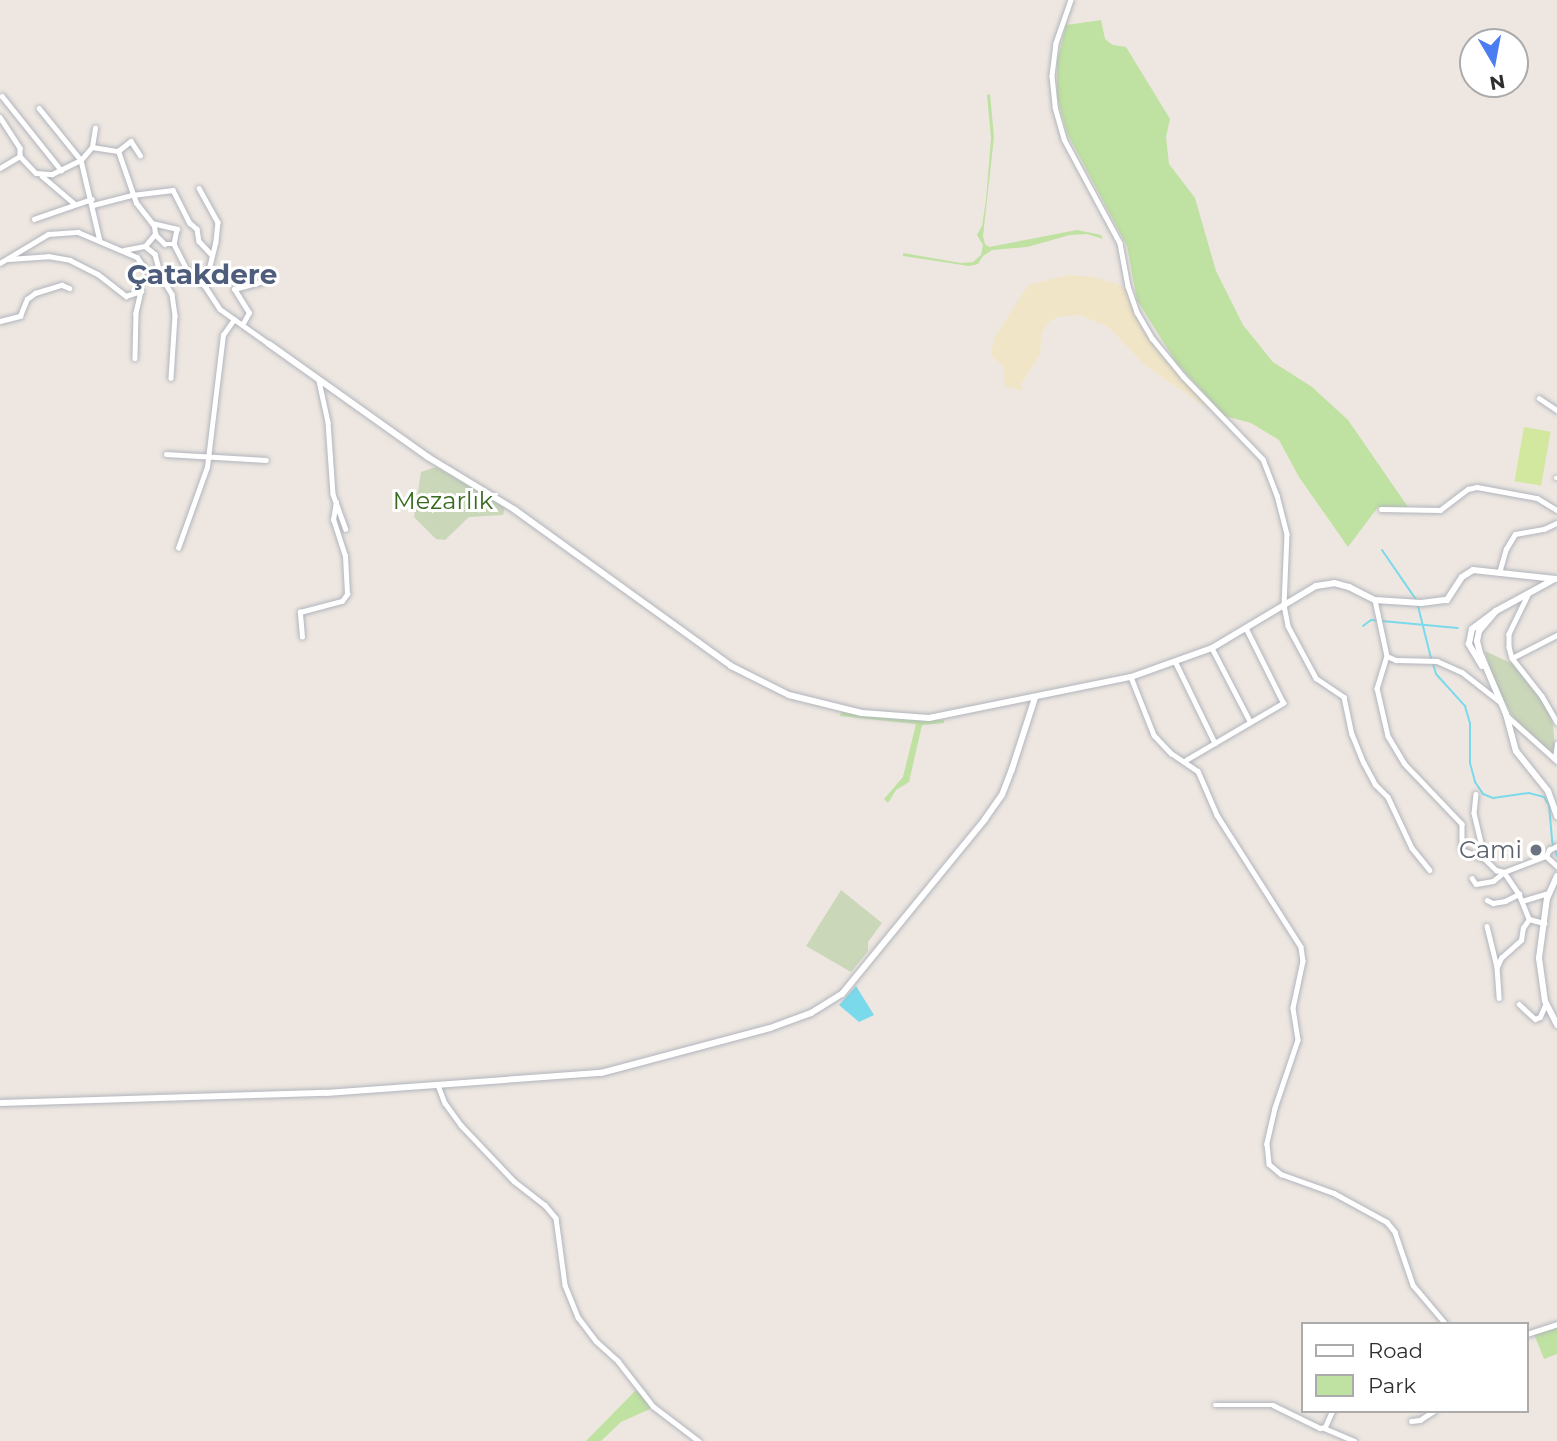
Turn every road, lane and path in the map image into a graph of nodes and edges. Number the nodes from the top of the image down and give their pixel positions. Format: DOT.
graph roads {
  1 [pos="1071,0"];
  2 [pos="2,96"];
  3 [pos="39,108"];
  4 [pos="0,117"];
  5 [pos="95,128"];
  6 [pos="92,147"];
  7 [pos="118,151"];
  8 [pos="140,155"];
  9 [pos="20,156"];
  10 [pos="81,160"];
  11 [pos="0,167"];
  12 [pos="61,170"];
  13 [pos="41,175"];
  14 [pos="200,188"];
  15 [pos="132,195"];
  16 [pos="93,202"];
  17 [pos="76,205"];
  18 [pos="34,219"];
  19 [pos="152,223"];
  20 [pos="155,234"];
  21 [pos="100,242"];
  22 [pos="174,244"];
  23 [pos="145,246"];
  24 [pos="123,250"];
  25 [pos="212,255"];
  26 [pos="8,259"];
  27 [pos="0,262"];
  28 [pos="162,276"];
  29 [pos="191,279"];
  30 [pos="262,281"];
  31 [pos="205,286"];
  32 [pos="69,288"];
  33 [pos="234,319"];
  34 [pos="0,321"];
  35 [pos="242,325"];
  36 [pos="269,344"];
  37 [pos="135,358"];
  38 [pos="172,378"];
  39 [pos="319,381"];
  40 [pos="1539,398"];
  41 [pos="1557,410"];
  42 [pos="166,454"];
  43 [pos="206,459"];
  44 [pos="266,460"];
  45 [pos="336,502"];
  46 [pos="1381,509"];
  47 [pos="1557,510"];
  48 [pos="1557,523"];
  49 [pos="346,528"];
  50 [pos="178,548"];
  51 [pos="1499,573"];
  52 [pos="1556,579"];
  53 [pos="1529,593"];
  54 [pos="1376,600"];
  55 [pos="1284,605"];
  56 [pos="1247,629"];
  57 [pos="1557,635"];
  58 [pos="302,637"];
  59 [pos="1212,648"];
  60 [pos="1387,656"];
  61 [pos="1512,658"];
  62 [pos="1176,663"];
  63 [pos="1131,677"];
  64 [pos="1035,698"];
  65 [pos="1499,701"];
  66 [pos="1506,714"];
  67 [pos="1557,720"];
  68 [pos="1251,722"];
  69 [pos="1215,743"];
  70 [pos="1557,744"];
  71 [pos="1556,759"];
  72 [pos="1185,761"];
  73 [pos="1476,794"];
  74 [pos="1557,816"];
  75 [pos="1557,846"];
  76 [pos="1546,856"];
  77 [pos="1485,859"];
  78 [pos="1557,866"];
  79 [pos="1430,870"];
  80 [pos="1504,872"];
  81 [pos="1557,876"];
  82 [pos="1472,878"];
  83 [pos="1550,893"];
  84 [pos="1519,894"];
  85 [pos="1487,900"];
  86 [pos="1522,901"];
  87 [pos="1528,919"];
  88 [pos="1545,923"];
  89 [pos="1488,926"];
  90 [pos="1497,967"];
  91 [pos="1499,998"];
  92 [pos="1546,1003"];
  93 [pos="1519,1004"];
  94 [pos="1557,1025"];
  95 [pos="438,1085"];
  96 [pos="0,1103"];
  97 [pos="1444,1322"];
  98 [pos="1557,1324"];
  99 [pos="1529,1333"];
  100 [pos="1215,1405"];
  101 [pos="1331,1413"];
  102 [pos="1431,1413"];
  103 [pos="1411,1421"];
  104 [pos="1324,1428"];
  105 [pos="699,1441"];
  106 [pos="1354,1441"];
  1 -- 55 [label="street"];
  2 -- 12 [label="street"];
  3 -- 10 [label="street"];
  4 -- 9 [label="street"];
  5 -- 6 [label="street"];
  6 -- 7 [label="street"];
  6 -- 10 [label="street"];
  7 -- 8 [label="street"];
  7 -- 15 [label="street"];
  9 -- 11 [label="street"];
  9 -- 13 [label="street"];
  10 -- 12 [label="street"];
  10 -- 16 [label="street"];
  12 -- 13 [label="street"];
  13 -- 17 [label="street"];
  14 -- 25 [label="street"];
  15 -- 16 [label="street"];
  15 -- 19 [label="street"];
  15 -- 25 [label="street"];
  16 -- 17 [label="street"];
  16 -- 21 [label="street"];
  17 -- 18 [label="street"];
  19 -- 20 [label="street"];
  19 -- 22 [label="street"];
  20 -- 22 [label="street"];
  20 -- 23 [label="street"];
  21 -- 24 [label="street"];
  21 -- 26 [label="street"];
  22 -- 29 [label="street"];
  23 -- 24 [label="street"];
  23 -- 28 [label="street"];
  24 -- 28 [label="street"];
  25 -- 31 [label="street"];
  26 -- 27 [label="street"];
  26 -- 37 [label="street"];
  28 -- 29 [label="street"];
  28 -- 38 [label="street"];
  29 -- 31 [label="street"];
  30 -- 35 [label="street"];
  31 -- 33 [label="street"];
  32 -- 34 [label="street"];
  33 -- 35 [label="street"];
  33 -- 43 [label="street"];
  35 -- 36 [label="street"];
  36 -- 39 [label="street"];
  39 -- 45 [label="street"];
  39 -- 64 [label="street"];
  40 -- 41 [label="street"];
  42 -- 43 [label="street"];
  43 -- 44 [label="street"];
  43 -- 50 [label="street"];
  45 -- 49 [label="street"];
  45 -- 58 [label="street"];
  46 -- 47 [label="street"];
  48 -- 51 [label="street"];
  51 -- 52 [label="street"];
  51 -- 54 [label="street"];
  52 -- 53 [label="street"];
  53 -- 61 [label="street"];
  53 -- 65 [label="street"];
  54 -- 55 [label="street"];
  54 -- 60 [label="street"];
  55 -- 56 [label="street"];
  55 -- 79 [label="street"];
  56 -- 59 [label="street"];
  56 -- 68 [label="street"];
  57 -- 61 [label="street"];
  59 -- 62 [label="street"];
  59 -- 68 [label="street"];
  60 -- 65 [label="street"];
  60 -- 77 [label="street"];
  61 -- 67 [label="street"];
  62 -- 63 [label="street"];
  62 -- 69 [label="street"];
  63 -- 64 [label="street"];
  63 -- 72 [label="street"];
  64 -- 95 [label="street"];
  65 -- 66 [label="street"];
  66 -- 71 [label="street"];
  66 -- 74 [label="street"];
  68 -- 69 [label="street"];
  69 -- 72 [label="street"];
  70 -- 71 [label="street"];
  72 -- 97 [label="street"];
  73 -- 77 [label="street"];
  75 -- 76 [label="street"];
  76 -- 78 [label="street"];
  76 -- 80 [label="street"];
  77 -- 80 [label="street"];
  80 -- 82 [label="street"];
  80 -- 84 [label="street"];
  81 -- 83 [label="street"];
  83 -- 86 [label="street"];
  83 -- 88 [label="street"];
  84 -- 85 [label="street"];
  84 -- 86 [label="street"];
  86 -- 87 [label="street"];
  87 -- 88 [label="street"];
  87 -- 90 [label="street"];
  88 -- 92 [label="street"];
  89 -- 90 [label="street"];
  90 -- 91 [label="street"];
  92 -- 93 [label="street"];
  92 -- 94 [label="street"];
  95 -- 96 [label="street"];
  95 -- 105 [label="street"];
  98 -- 99 [label="street"];
  100 -- 104 [label="street"];
  101 -- 104 [label="street"];
  102 -- 103 [label="street"];
  104 -- 106 [label="street"];
}
